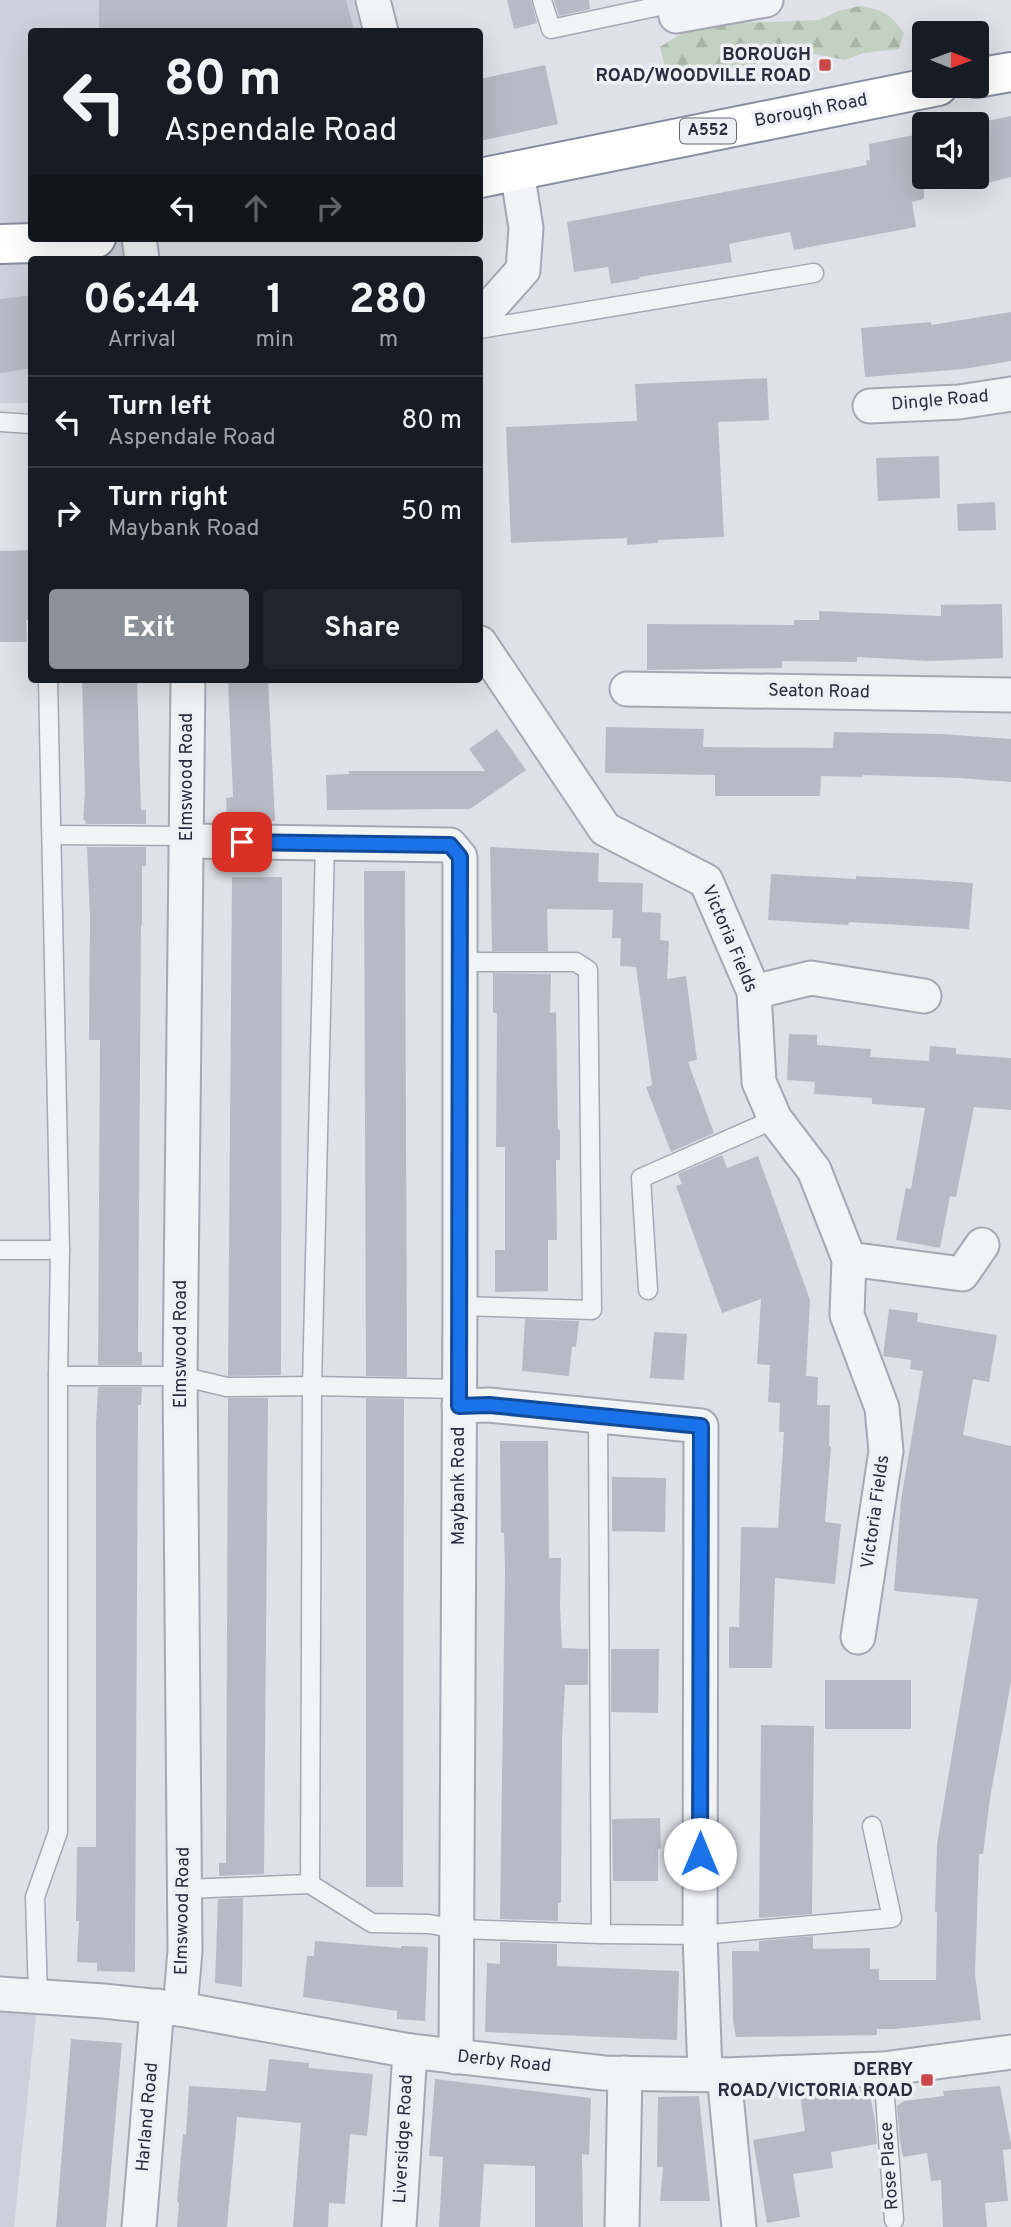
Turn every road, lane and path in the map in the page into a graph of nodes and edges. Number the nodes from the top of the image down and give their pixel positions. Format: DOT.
graph roads {
  1 [pos="373,0"];
  2 [pos="542,0"];
  3 [pos="766,0"];
  4 [pos="675,6"];
  5 [pos="380,28"];
  6 [pos="1011,72"];
  7 [pos="989,76"];
  8 [pos="912,91"];
  9 [pos="517,171"];
  10 [pos="483,177"];
  11 [pos="65,242"];
  12 [pos="0,244"];
  13 [pos="814,273"];
  14 [pos="483,315"];
  15 [pos="483,329"];
  16 [pos="1011,394"];
  17 [pos="870,406"];
  18 [pos="0,422"];
  19 [pos="28,424"];
  20 [pos="483,647"];
  21 [pos="48,683"];
  22 [pos="188,683"];
  23 [pos="627,689"];
  24 [pos="1011,695"];
  25 [pos="52,835"];
  26 [pos="187,838"];
  27 [pos="325,844"];
  28 [pos="460,962"];
  29 [pos="754,992"];
  30 [pos="924,996"];
  31 [pos="775,1119"];
  32 [pos="982,1245"];
  33 [pos="0,1250"];
  34 [pos="60,1250"];
  35 [pos="849,1259"];
  36 [pos="648,1290"];
  37 [pos="460,1306"];
  38 [pos="58,1376"];
  39 [pos="180,1376"];
  40 [pos="312,1386"];
  41 [pos="460,1398"];
  42 [pos="598,1415"];
  43 [pos="858,1637"];
  44 [pos="872,1826"];
  45 [pos="310,1884"];
  46 [pos="184,1889"];
  47 [pos="457,1928"];
  48 [pos="601,1934"];
  49 [pos="700,1934"];
  50 [pos="0,1994"];
  51 [pos="38,1997"];
  52 [pos="169,2007"];
  53 [pos="410,2051"];
  54 [pos="1011,2052"];
  55 [pos="456,2057"];
  56 [pos="883,2069"];
  57 [pos="625,2073"];
  58 [pos="715,2075"];
  59 [pos="894,2220"];
  60 [pos="139,2227"];
  61 [pos="399,2227"];
  62 [pos="622,2227"];
  63 [pos="739,2227"];
  1 -- 5 [label="street"];
  2 -- 4 [label="lane"];
  3 -- 4 [label="street"];
  6 -- 7 [label="highway"];
  8 -- 9 [label="highway, Borough Road / A552"];
  9 -- 10 [label="highway, Borough Road / A552"];
  9 -- 14 [label="street"];
  11 -- 12 [label="highway"];
  13 -- 15 [label="lane"];
  16 -- 17 [label="street, Dingle Road"];
  18 -- 19 [label="lane"];
  20 -- 29 [label="street, Victoria Fields"];
  21 -- 25 [label="lane"];
  22 -- 26 [label="street, Elmswood Road"];
  23 -- 24 [label="street, Seaton Road"];
  25 -- 26 [label="lane"];
  25 -- 34 [label="lane"];
  26 -- 27 [label="street, Maybank Road"];
  26 -- 39 [label="street, Elmswood Road"];
  27 -- 28 [label="street, Maybank Road"];
  27 -- 40 [label="lane"];
  28 -- 37 [label="street, Maybank Road"];
  28 -- 37 [label="lane"];
  29 -- 30 [label="street"];
  29 -- 31 [label="street, Victoria Fields"];
  31 -- 35 [label="street, Victoria Fields"];
  31 -- 36 [label="lane"];
  32 -- 35 [label="street"];
  33 -- 34 [label="lane"];
  34 -- 38 [label="lane"];
  35 -- 43 [label="street, Victoria Fields"];
  37 -- 41 [label="street, Maybank Road"];
  38 -- 39 [label="lane"];
  38 -- 51 [label="lane"];
  39 -- 40 [label="lane"];
  39 -- 46 [label="street, Elmswood Road"];
  40 -- 41 [label="lane"];
  40 -- 45 [label="lane"];
  41 -- 42 [label="street"];
  41 -- 47 [label="street, Maybank Road"];
  42 -- 48 [label="lane"];
  42 -- 49 [label="street"];
  44 -- 49 [label="lane"];
  45 -- 46 [label="lane"];
  45 -- 47 [label="lane"];
  46 -- 52 [label="street, Elmswood Road"];
  47 -- 48 [label="lane"];
  47 -- 55 [label="street, Maybank Road"];
  48 -- 49 [label="lane"];
  49 -- 58 [label="street"];
  50 -- 51 [label="street, Derby Road"];
  51 -- 52 [label="street, Derby Road"];
  52 -- 53 [label="street, Derby Road"];
  52 -- 60 [label="street, Harland Road"];
  53 -- 55 [label="street, Derby Road"];
  53 -- 61 [label="street, Liversidge Road"];
  54 -- 56 [label="street, Derby Road"];
  55 -- 57 [label="street, Derby Road"];
  56 -- 58 [label="street, Derby Road"];
  56 -- 59 [label="lane, Rose Place"];
  57 -- 58 [label="street, Derby Road"];
  57 -- 62 [label="street"];
  58 -- 63 [label="street"];
}
